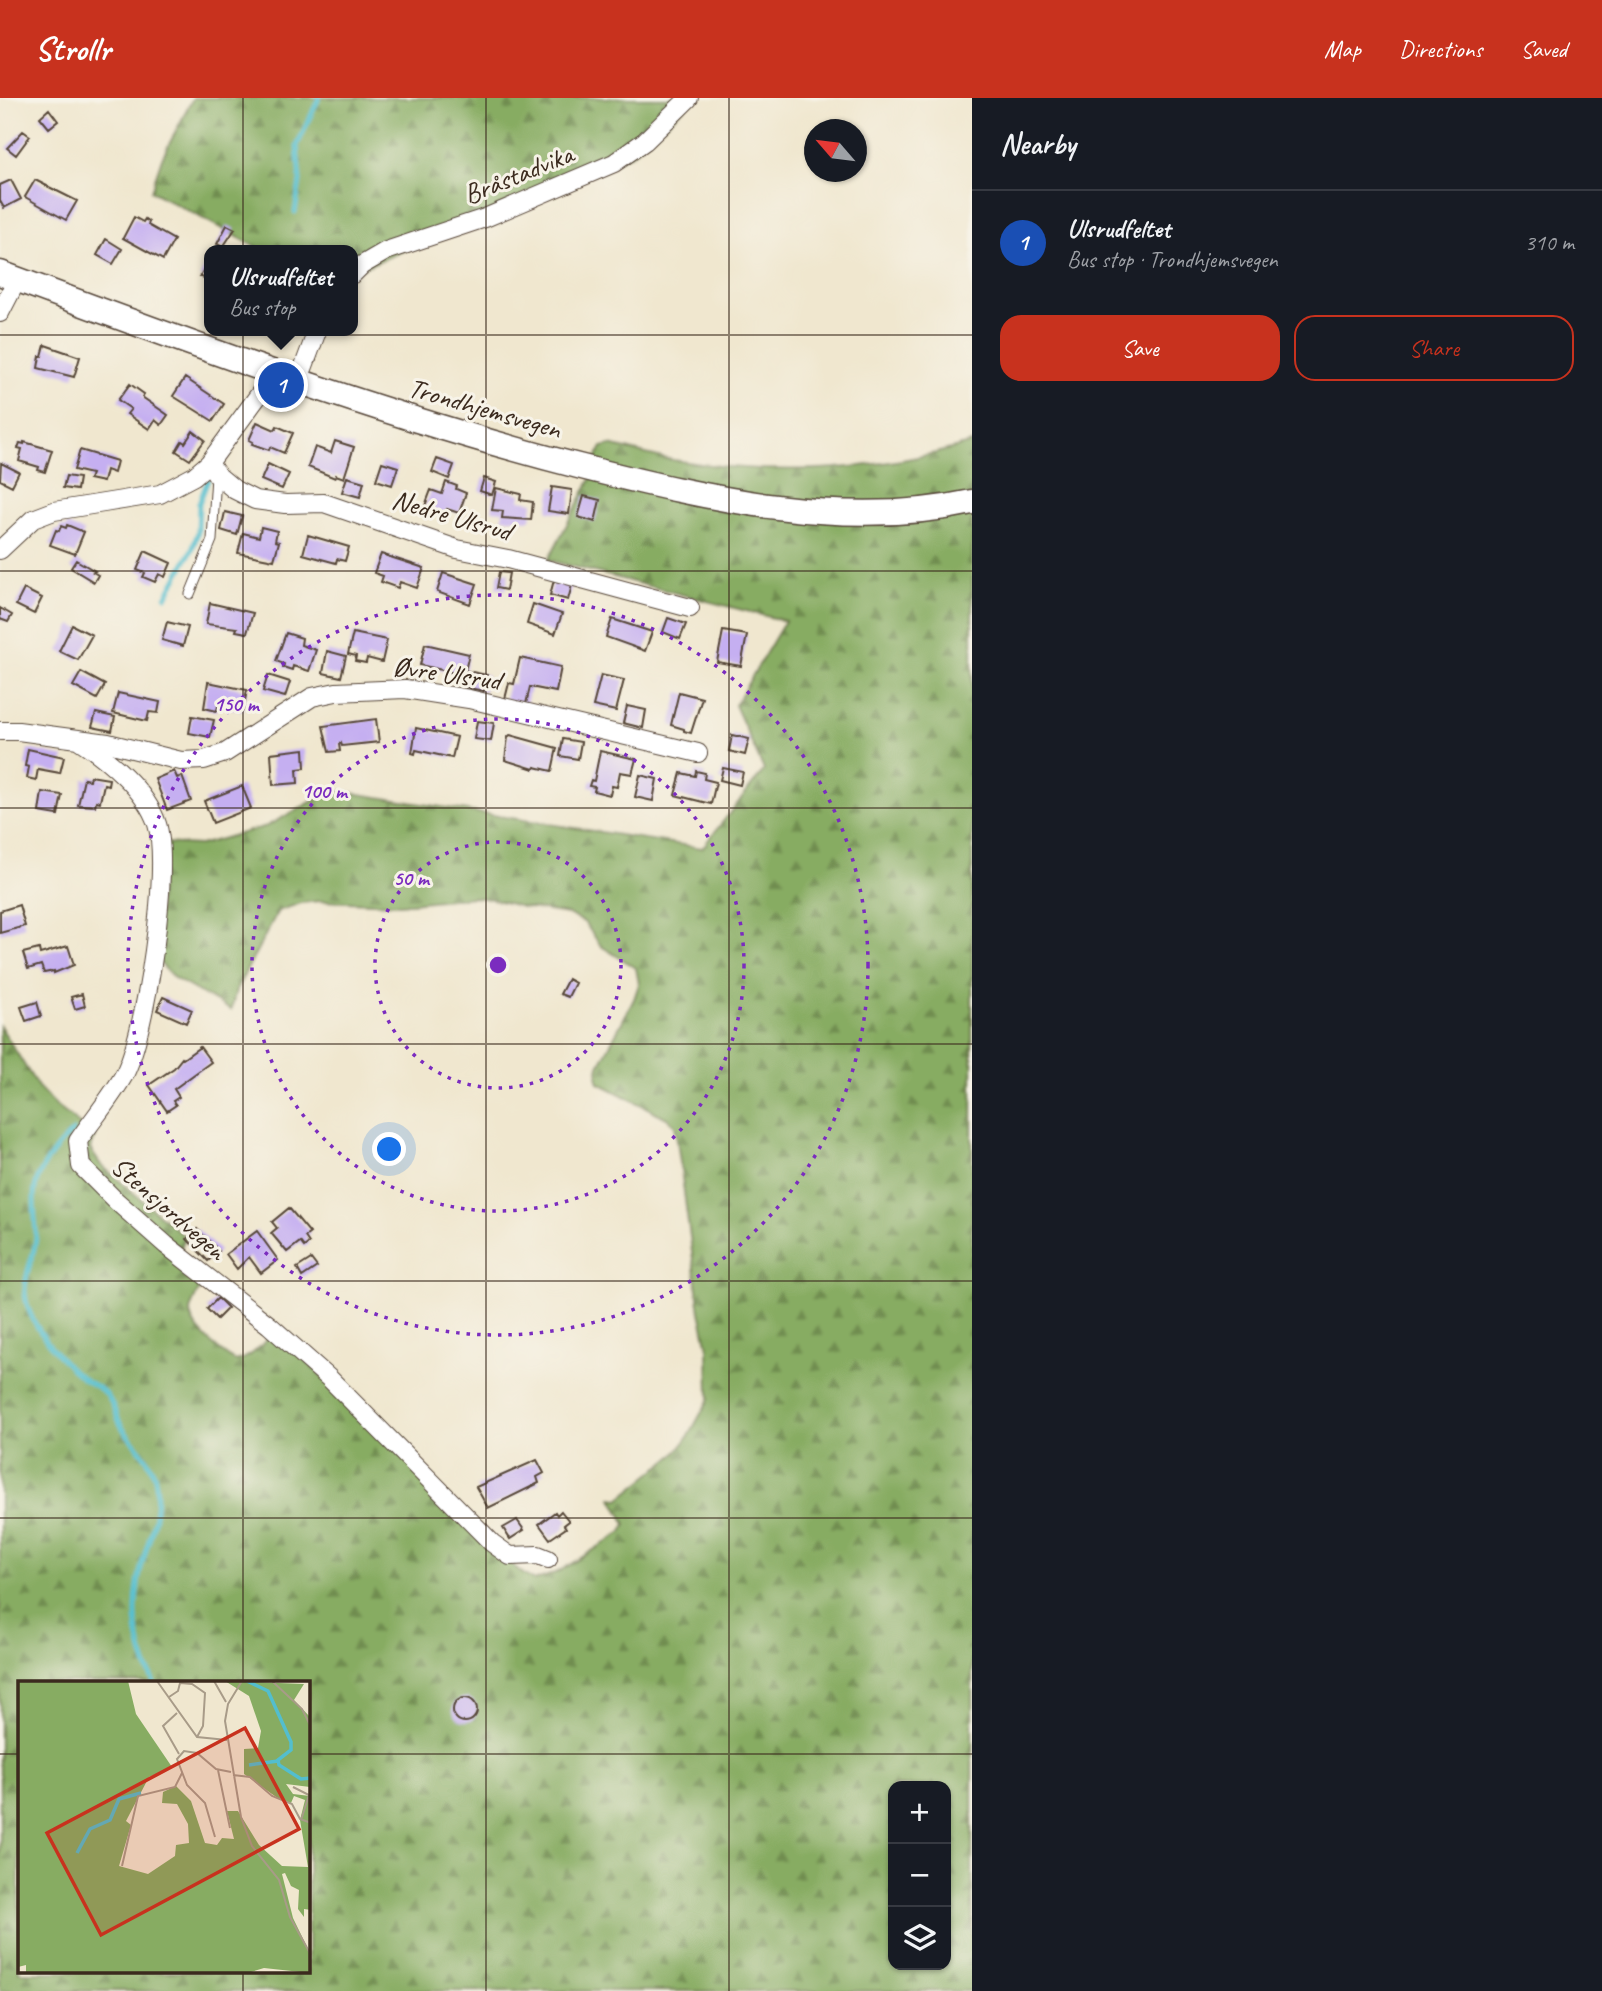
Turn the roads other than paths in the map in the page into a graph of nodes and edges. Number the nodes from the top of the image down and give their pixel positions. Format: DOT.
graph roads {
  1 [pos="689,98"];
  2 [pos="358,269"];
  3 [pos="8,277"];
  4 [pos="0,313"];
  5 [pos="315,336"];
  6 [pos="275,373"];
  7 [pos="298,382"];
  8 [pos="213,469"];
  9 [pos="972,502"];
  10 [pos="0,550"];
  11 [pos="190,594"];
  12 [pos="690,608"];
  13 [pos="0,731"];
  14 [pos="79,740"];
  15 [pos="698,753"];
  16 [pos="548,1559"];
  1 -- 2 [label="street, Bråstadvika"];
  3 -- 4 [label="street"];
  3 -- 6 [label="main road, Trondhjemsvegen"];
  5 -- 7 [label="street"];
  6 -- 7 [label="main road, Trondhjemsvegen"];
  6 -- 8 [label="street"];
  7 -- 9 [label="main road, Trondhjemsvegen"];
  8 -- 10 [label="street"];
  8 -- 11 [label="lane"];
  8 -- 12 [label="street, Nedre Ulsrud"];
  13 -- 14 [label="street, Stensjordvegen"];
  14 -- 15 [label="street, Øvre Ulsrud"];
  14 -- 16 [label="street, Stensjordvegen"];
}
